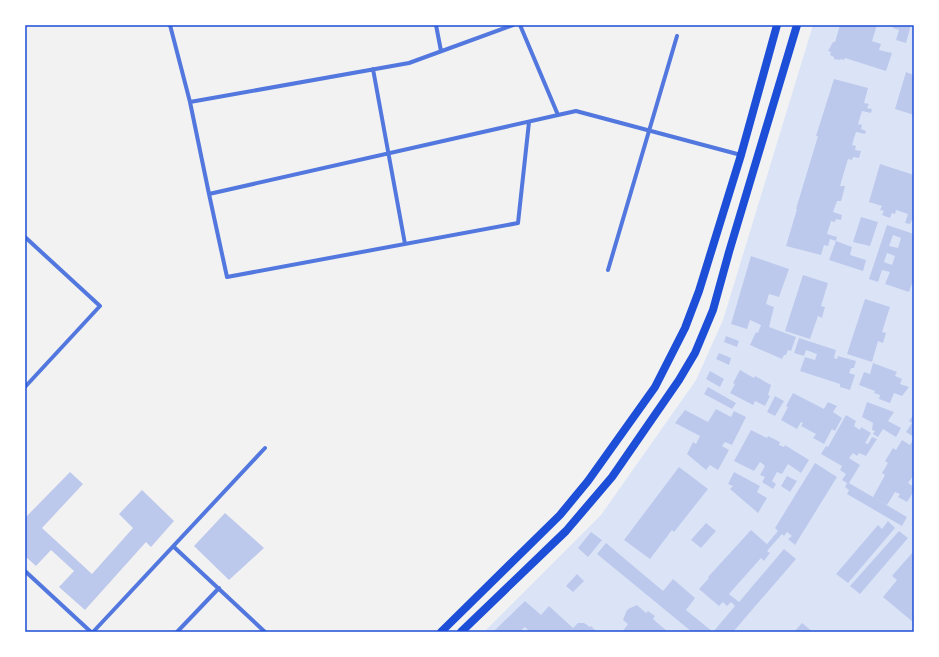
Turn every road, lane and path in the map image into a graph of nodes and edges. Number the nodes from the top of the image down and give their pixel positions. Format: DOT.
graph roads {
  1 [pos="170,25"];
  2 [pos="436,25"];
  3 [pos="513,25"];
  4 [pos="520,25"];
  5 [pos="777,25"];
  6 [pos="796,25"];
  7 [pos="677,36"];
  8 [pos="441,51"];
  9 [pos="373,69"];
  10 [pos="190,102"];
  11 [pos="558,115"];
  12 [pos="529,122"];
  13 [pos="648,131"];
  14 [pos="389,154"];
  15 [pos="741,154"];
  16 [pos="209,194"];
  17 [pos="25,237"];
  18 [pos="405,244"];
  19 [pos="608,270"];
  20 [pos="25,387"];
  21 [pos="265,448"];
  22 [pos="174,547"];
  23 [pos="25,571"];
  24 [pos="218,588"];
  25 [pos="92,632"];
  26 [pos="177,632"];
  27 [pos="265,632"];
  28 [pos="441,632"];
  29 [pos="461,632"];
  1 -- 10 [label="street"];
  2 -- 8 [label="street"];
  3 -- 8 [label="street"];
  4 -- 11 [label="street"];
  5 -- 15 [label="main road"];
  6 -- 29 [label="main road"];
  7 -- 13 [label="street"];
  8 -- 9 [label="street"];
  9 -- 10 [label="street"];
  9 -- 14 [label="street"];
  10 -- 16 [label="street"];
  11 -- 12 [label="street"];
  11 -- 13 [label="street"];
  12 -- 14 [label="street"];
  12 -- 18 [label="street"];
  13 -- 15 [label="street"];
  13 -- 19 [label="street"];
  14 -- 16 [label="street"];
  14 -- 18 [label="street"];
  15 -- 28 [label="main road"];
  16 -- 18 [label="street"];
  17 -- 20 [label="street"];
  21 -- 22 [label="street"];
  22 -- 24 [label="street"];
  22 -- 25 [label="street"];
  23 -- 25 [label="street"];
  24 -- 26 [label="street"];
  24 -- 27 [label="street"];
}
